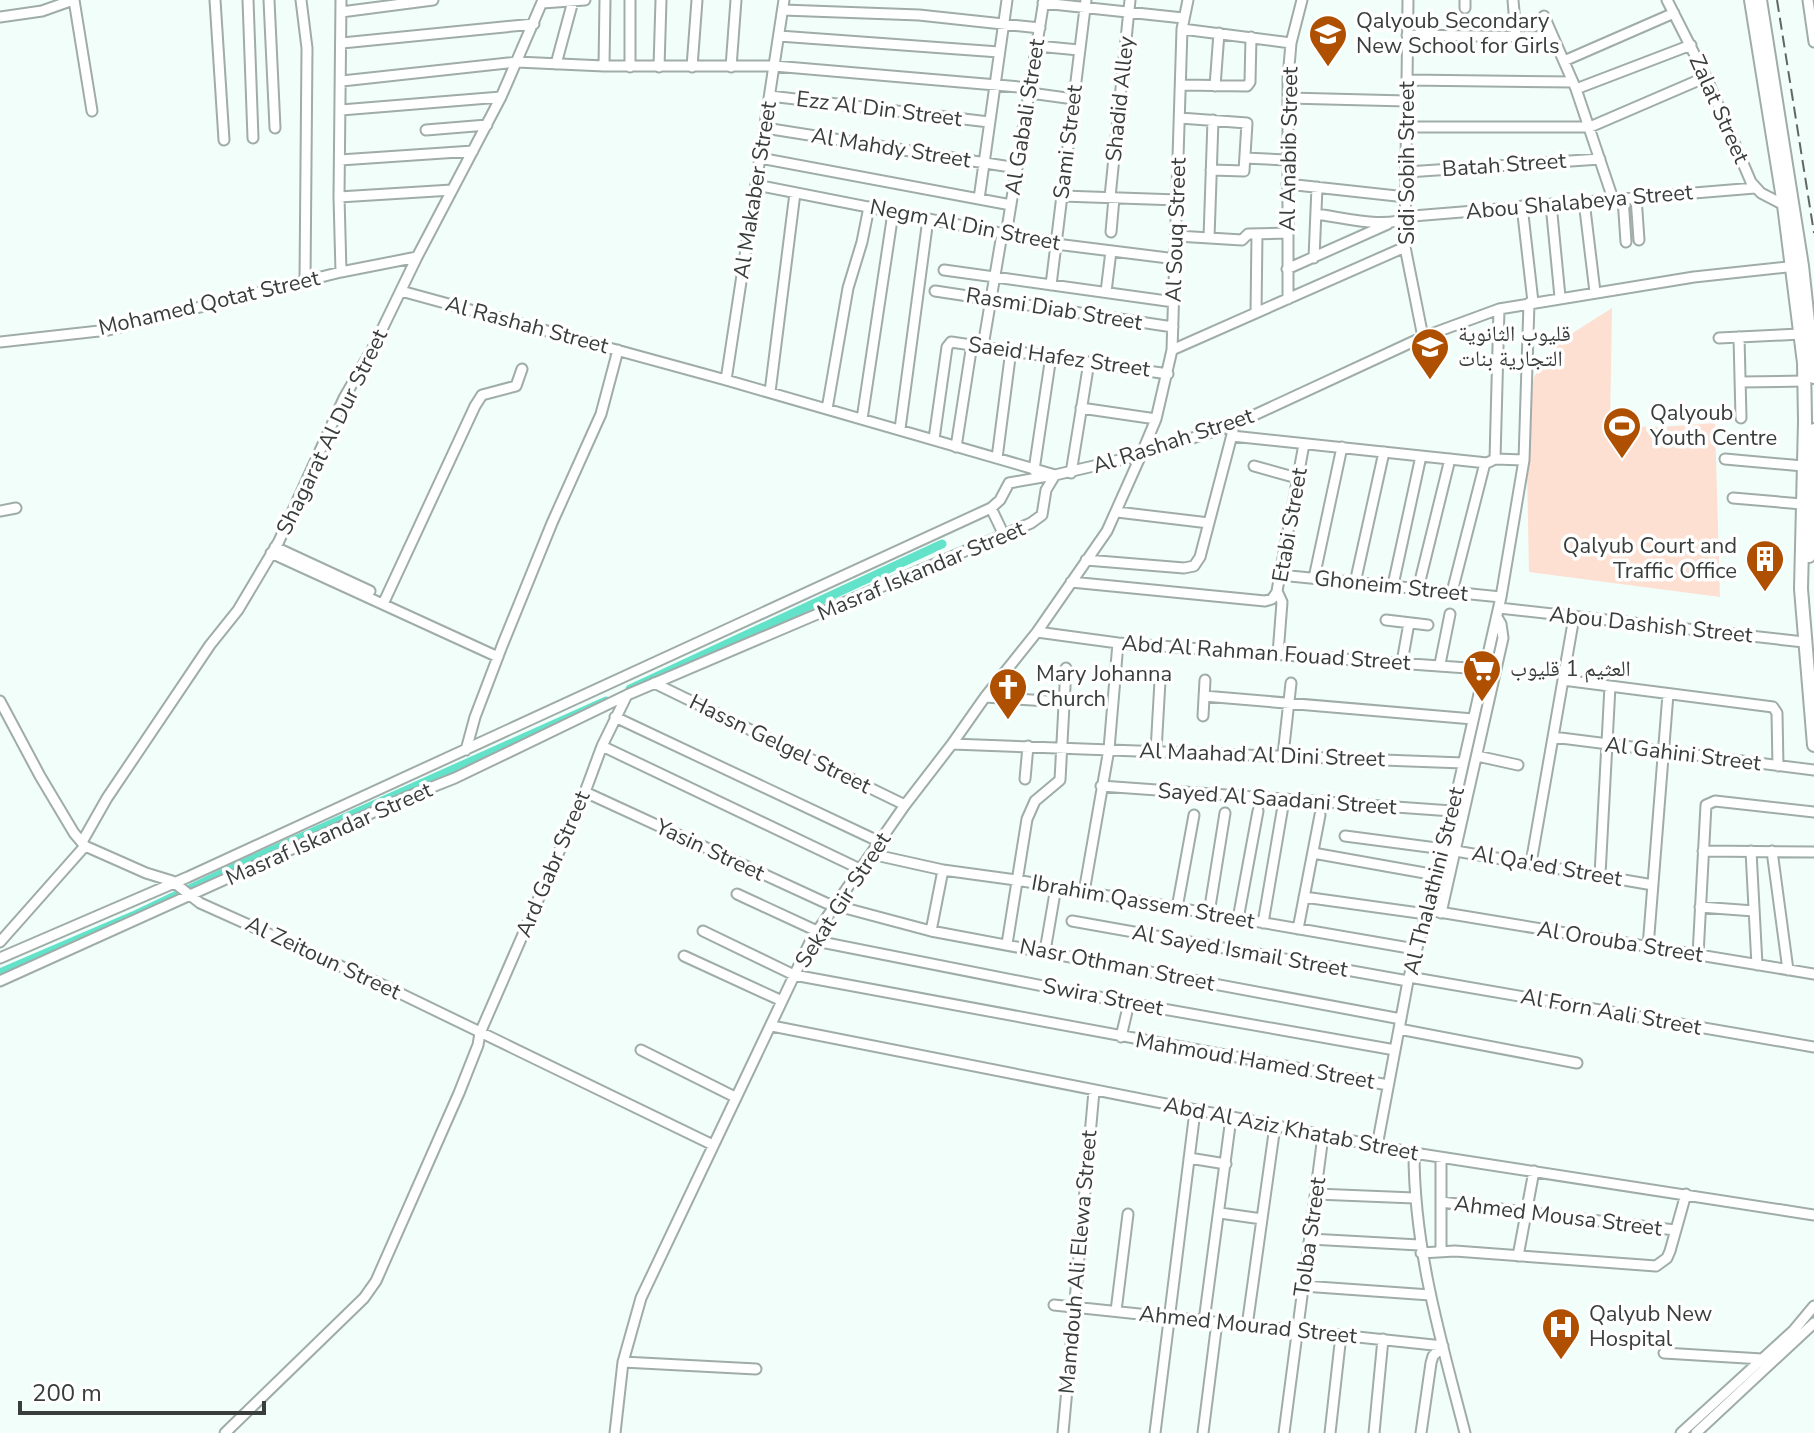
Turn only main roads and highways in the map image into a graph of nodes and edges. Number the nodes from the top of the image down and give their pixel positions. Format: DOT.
graph roads {
  1 [pos="1751,0"];
  2 [pos="1760,0"];
  3 [pos="1797,266"];
  4 [pos="1809,379"];
  5 [pos="1814,430"];
  6 [pos="1814,663"];
  7 [pos="1814,745"];
  1 -- 3 [label="main road"];
  2 -- 3 [label="main road"];
  3 -- 4 [label="main road"];
  3 -- 4 [label="main road"];
  4 -- 7 [label="main road"];
  5 -- 6 [label="main road"];
}
